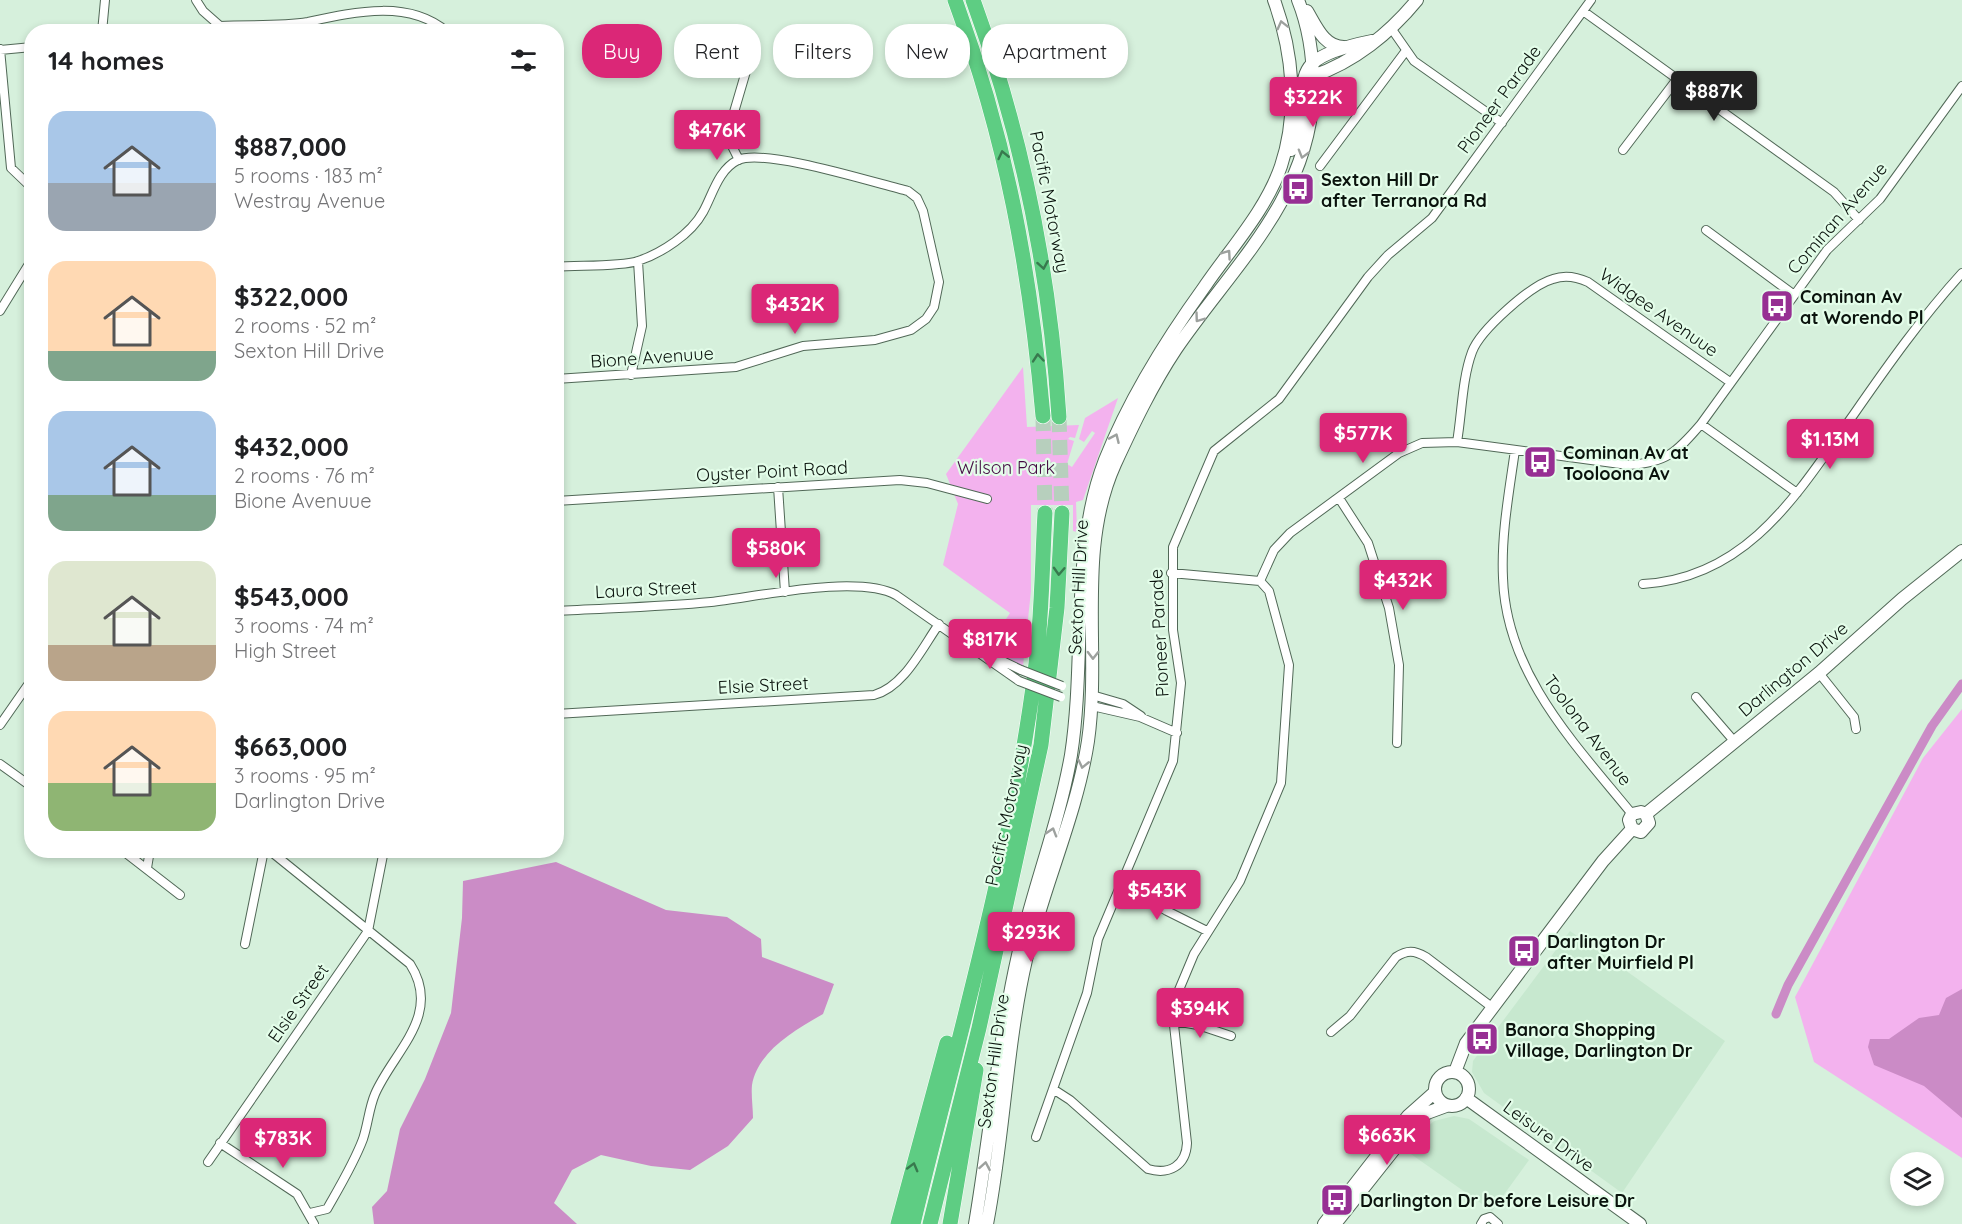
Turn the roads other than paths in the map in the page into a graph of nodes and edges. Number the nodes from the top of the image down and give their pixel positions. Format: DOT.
graph roads {
  1 [pos="105,0"];
  2 [pos="196,0"];
  3 [pos="955,0"];
  4 [pos="973,0"];
  5 [pos="1274,0"];
  6 [pos="1299,0"];
  7 [pos="1417,0"];
  8 [pos="1591,0"];
  9 [pos="1583,11"];
  10 [pos="103,24"];
  11 [pos="218,24"];
  12 [pos="264,24"];
  13 [pos="442,24"];
  14 [pos="1391,28"];
  15 [pos="1372,41"];
  16 [pos="1346,46"];
  17 [pos="24,48"];
  18 [pos="0,49"];
  19 [pos="1288,50"];
  20 [pos="1405,52"];
  21 [pos="1311,69"];
  22 [pos="744,78"];
  23 [pos="1677,79"];
  24 [pos="1962,86"];
  25 [pos="1502,123"];
  26 [pos="1623,150"];
  27 [pos="739,160"];
  28 [pos="1281,166"];
  29 [pos="1320,166"];
  30 [pos="11,168"];
  31 [pos="0,169"];
  32 [pos="24,180"];
  33 [pos="1859,220"];
  34 [pos="1706,230"];
  35 [pos="638,261"];
  36 [pos="564,266"];
  37 [pos="24,272"];
  38 [pos="1962,273"];
  39 [pos="1793,294"];
  40 [pos="0,310"];
  41 [pos="631,375"];
  42 [pos="564,379"];
  43 [pos="1730,382"];
  44 [pos="1043,416"];
  45 [pos="1059,417"];
  46 [pos="1701,424"];
  47 [pos="1457,442"];
  48 [pos="1515,450"];
  49 [pos="778,487"];
  50 [pos="1797,493"];
  51 [pos="1339,498"];
  52 [pos="987,499"];
  53 [pos="564,500"];
  54 [pos="1045,513"];
  55 [pos="1062,513"];
  56 [pos="1962,551"];
  57 [pos="1172,573"];
  58 [pos="1260,581"];
  59 [pos="1643,584"];
  60 [pos="785,592"];
  61 [pos="564,611"];
  62 [pos="939,624"];
  63 [pos="971,646"];
  64 [pos="1819,673"];
  65 [pos="24,690"];
  66 [pos="1078,696"];
  67 [pos="1696,697"];
  68 [pos="1092,701"];
  69 [pos="564,714"];
  70 [pos="0,725"];
  71 [pos="1856,729"];
  72 [pos="1177,733"];
  73 [pos="1734,741"];
  74 [pos="1397,743"];
  75 [pos="0,764"];
  76 [pos="24,781"];
  77 [pos="1632,814"];
  78 [pos="1646,814"];
  79 [pos="1632,829"];
  80 [pos="133,858"];
  81 [pos="149,858"];
  82 [pos="262,858"];
  83 [pos="279,858"];
  84 [pos="382,858"];
  85 [pos="147,868"];
  86 [pos="1121,883"];
  87 [pos="180,895"];
  88 [pos="368,930"];
  89 [pos="984,930"];
  90 [pos="1207,931"];
  91 [pos="245,944"];
  92 [pos="1493,1008"];
  93 [pos="1174,1021"];
  94 [pos="980,1028"];
  95 [pos="1331,1032"];
  96 [pos="1231,1036"];
  97 [pos="1455,1072"];
  98 [pos="1053,1089"];
  99 [pos="1435,1092"];
  100 [pos="1466,1098"];
  101 [pos="1446,1106"];
  102 [pos="1036,1137"];
  103 [pos="220,1143"];
  104 [pos="208,1162"];
  105 [pos="310,1213"];
  106 [pos="315,1224"];
  107 [pos="898,1224"];
  108 [pos="913,1224"];
  109 [pos="930,1224"];
  110 [pos="950,1224"];
  111 [pos="975,1224"];
  112 [pos="987,1224"];
  113 [pos="1324,1224"];
  114 [pos="1335,1224"];
  115 [pos="1481,1224"];
  116 [pos="1498,1224"];
  117 [pos="1638,1224"];
  1 -- 10 [label="street"];
  2 -- 11 [label="street"];
  44 -- 3 [label="highway, Pacific Motorway, one-way"];
  4 -- 45 [label="highway, Pacific Motorway, one-way"];
  19 -- 5 [label="street, Sexton Hill Drive, one-way"];
  6 -- 16 [label="street"];
  6 -- 21 [label="street, Sexton Hill Drive"];
  7 -- 14 [label="street"];
  8 -- 9 [label="street, Pioneer Parade"];
  9 -- 23 [label="street"];
  9 -- 25 [label="street, Pioneer Parade"];
  12 -- 13 [label="street"];
  14 -- 15 [label="street"];
  14 -- 20 [label="street"];
  15 -- 16 [label="street"];
  15 -- 21 [label="street"];
  16 -- 21 [label="street"];
  17 -- 18 [label="street"];
  18 -- 30 [label="street"];
  19 -- 21 [label="street"];
  19 -- 28 [label="street, Sexton Hill Drive"];
  20 -- 25 [label="street"];
  20 -- 29 [label="street"];
  21 -- 28 [label="street"];
  21 -- 68 [label="street, Sexton Hill Drive, one-way"];
  22 -- 27 [label="street"];
  23 -- 26 [label="street"];
  23 -- 33 [label="street"];
  24 -- 33 [label="street, Cominan Avenue"];
  25 -- 57 [label="street, Pioneer Parade"];
  27 -- 35 [label="street"];
  27 -- 41 [label="street, Bione Avenuue"];
  66 -- 28 [label="street, Sexton Hill Drive, one-way"];
  30 -- 31 [label="street"];
  30 -- 32 [label="street"];
  33 -- 39 [label="street, Cominan Avenue"];
  34 -- 39 [label="street"];
  35 -- 36 [label="street"];
  35 -- 41 [label="street"];
  37 -- 40 [label="street"];
  38 -- 50 [label="street"];
  39 -- 43 [label="street, Cominan Avenue"];
  41 -- 42 [label="street, Bione Avenuue"];
  43 -- 46 [label="street, Cominan Avenue"];
  43 -- 47 [label="street, Widgee Avenuue"];
  46 -- 48 [label="street, Cominan Avenue"];
  46 -- 50 [label="street"];
  47 -- 48 [label="street, Cominan Avenue"];
  47 -- 51 [label="street, Cominan Avenue"];
  48 -- 77 [label="street, Toolona Avenue"];
  49 -- 52 [label="street, Oyster Point Road"];
  49 -- 53 [label="street, Oyster Point Road"];
  49 -- 60 [label="street"];
  50 -- 59 [label="street"];
  51 -- 58 [label="street, Cominan Avenue"];
  51 -- 74 [label="street"];
  54 -- 89 [label="highway, Pacific Motorway"];
  55 -- 94 [label="highway, Pacific Motorway, one-way"];
  56 -- 64 [label="street, Darlington Drive"];
  57 -- 58 [label="street"];
  57 -- 72 [label="street, Pioneer Parade"];
  58 -- 90 [label="street"];
  60 -- 61 [label="street, Laura Street"];
  60 -- 62 [label="street, Laura Street"];
  62 -- 63 [label="street, Laura Street"];
  62 -- 69 [label="street, Elsie Street"];
  63 -- 66 [label="street, Laura Street, bridge"];
  63 -- 66 [label="street, Laura Street, bridge"];
  64 -- 71 [label="street"];
  64 -- 73 [label="street, Darlington Drive"];
  65 -- 70 [label="street"];
  66 -- 68 [label="street"];
  111 -- 66 [label="street, Sexton Hill Drive, one-way"];
  67 -- 73 [label="street"];
  68 -- 72 [label="street"];
  68 -- 112 [label="street, Sexton Hill Drive, one-way"];
  72 -- 86 [label="street, Pioneer Parade"];
  73 -- 78 [label="street, Darlington Drive"];
  75 -- 76 [label="street"];
  77 -- 78 [label="street"];
  77 -- 79 [label="street"];
  78 -- 79 [label="street"];
  79 -- 92 [label="street"];
  80 -- 85 [label="street"];
  81 -- 85 [label="street"];
  82 -- 91 [label="street"];
  83 -- 88 [label="street"];
  84 -- 88 [label="street, Elsie Street"];
  85 -- 87 [label="street"];
  86 -- 90 [label="street"];
  86 -- 98 [label="street, Pioneer Parade"];
  88 -- 103 [label="street, Elsie Street"];
  88 -- 105 [label="street"];
  107 -- 89 [label="highway, one-way"];
  89 -- 108 [label="highway, Pacific Motorway"];
  90 -- 93 [label="street"];
  92 -- 95 [label="street"];
  92 -- 97 [label="street"];
  93 -- 96 [label="street"];
  93 -- 98 [label="street"];
  94 -- 109 [label="highway, Pacific Motorway"];
  94 -- 110 [label="highway"];
  97 -- 99 [label="street"];
  97 -- 100 [label="street"];
  98 -- 102 [label="street, Pioneer Parade"];
  99 -- 101 [label="street"];
  99 -- 113 [label="street"];
  100 -- 101 [label="street"];
  100 -- 117 [label="street, Leisure Drive"];
  101 -- 114 [label="street"];
  103 -- 104 [label="street, Elsie Street"];
  103 -- 105 [label="street"];
  105 -- 106 [label="street"];
  115 -- 116 [label="street"];
}
